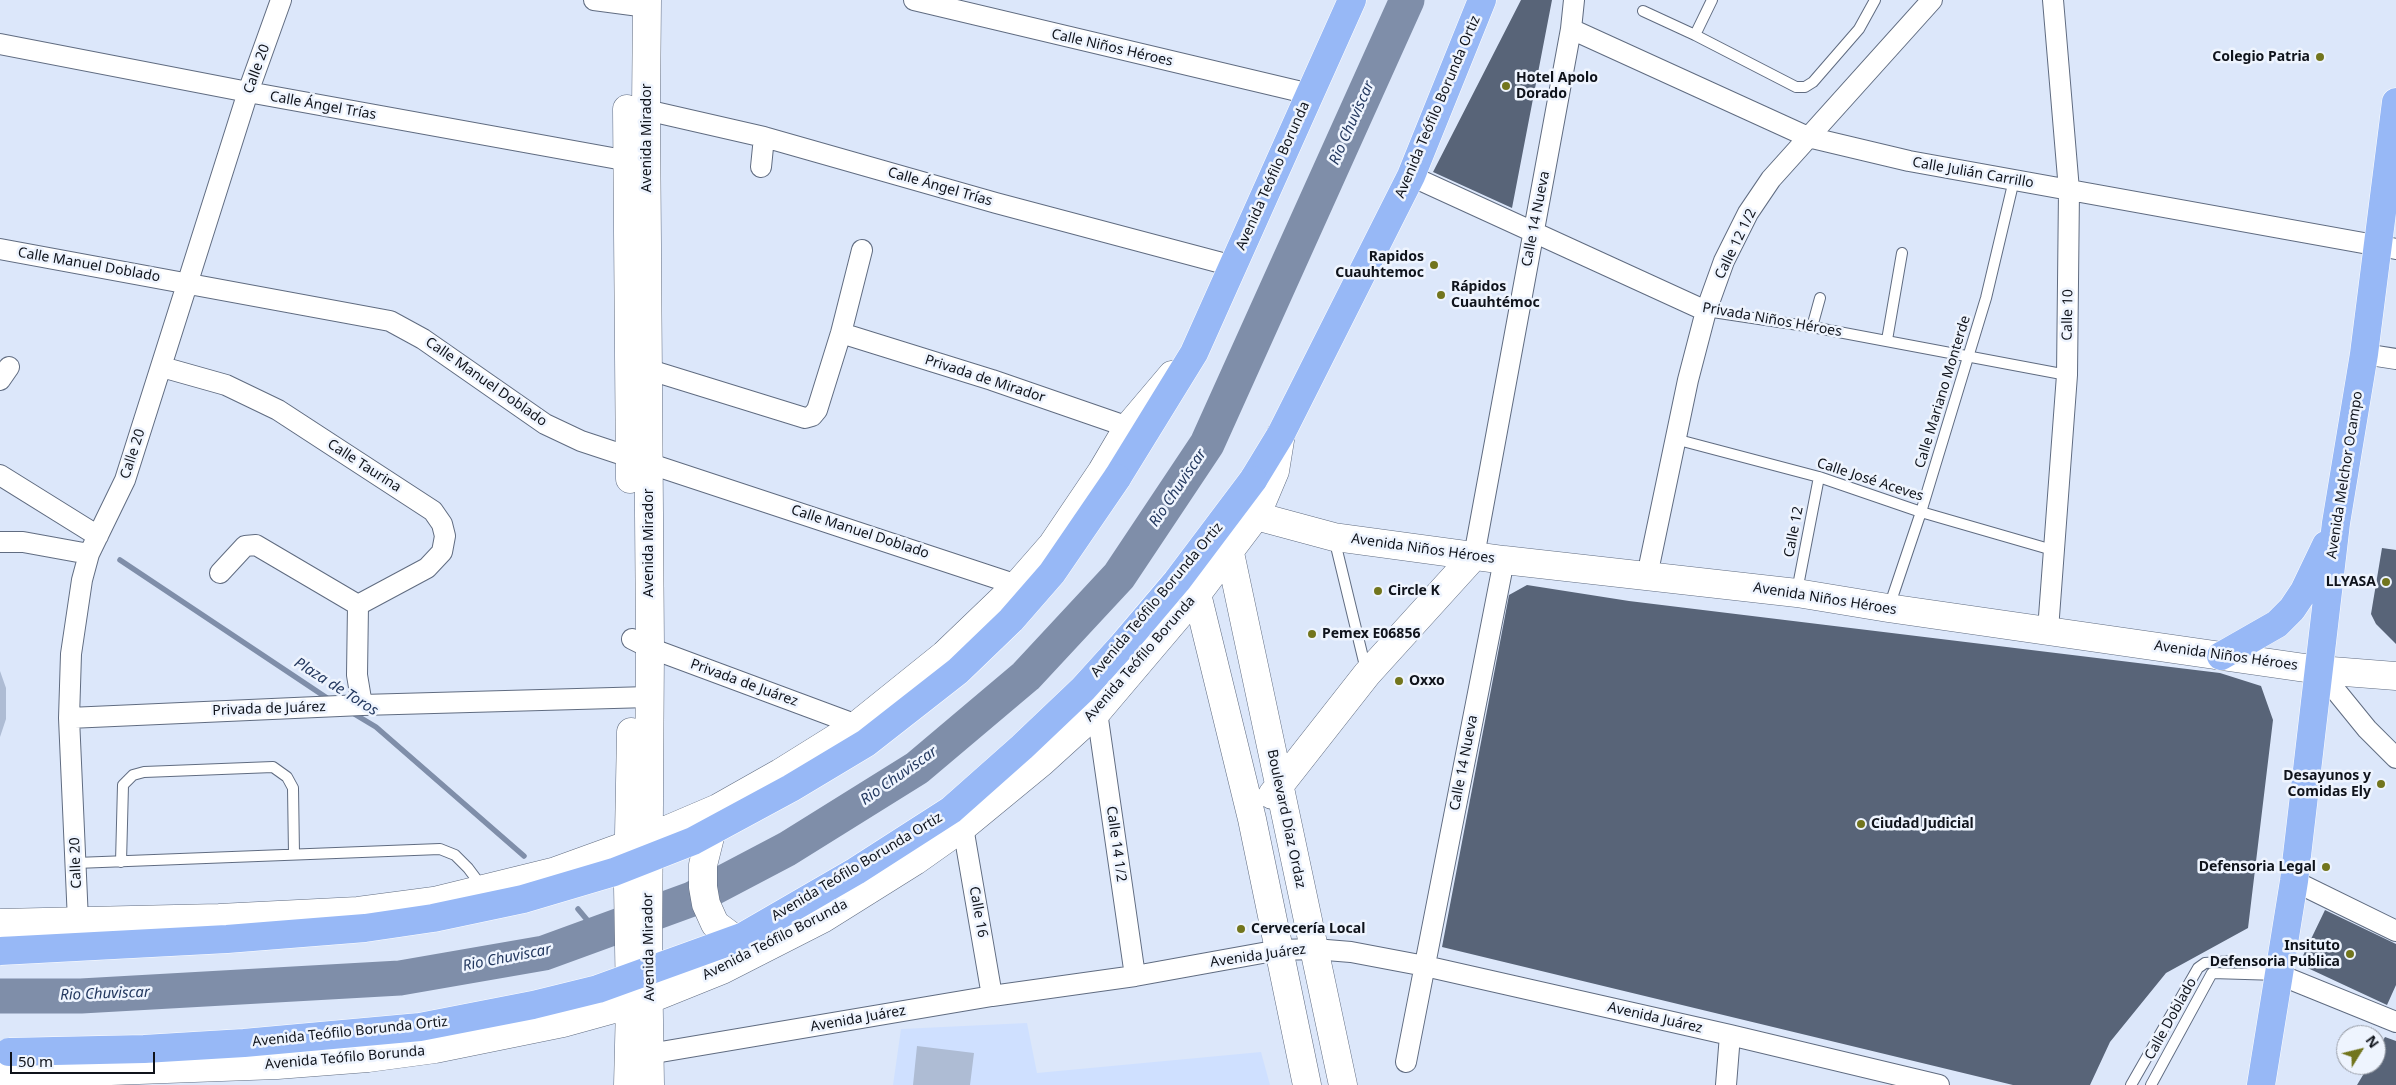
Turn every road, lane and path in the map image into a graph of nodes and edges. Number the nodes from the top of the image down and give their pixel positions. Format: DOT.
graph roads {
  1 [pos="281,0"];
  2 [pos="594,0"];
  3 [pos="914,0"];
  4 [pos="1352,0"];
  5 [pos="1482,0"];
  6 [pos="1574,0"];
  7 [pos="1712,0"];
  8 [pos="1874,0"];
  9 [pos="1932,0"];
  10 [pos="2054,0"];
  11 [pos="638,3"];
  12 [pos="1642,11"];
  13 [pos="1571,29"];
  14 [pos="1695,35"];
  15 [pos="0,44"];
  16 [pos="248,92"];
  17 [pos="1310,94"];
  18 [pos="2396,102"];
  19 [pos="646,110"];
  20 [pos="764,137"];
  21 [pos="1808,138"];
  22 [pos="637,162"];
  23 [pos="762,167"];
  24 [pos="1411,176"];
  25 [pos="2014,180"];
  26 [pos="2069,190"];
  27 [pos="1533,232"];
  28 [pos="2386,247"];
  29 [pos="0,249"];
  30 [pos="862,250"];
  31 [pos="1902,253"];
  32 [pos="1233,266"];
  33 [pos="187,283"];
  34 [pos="1820,298"];
  35 [pos="1706,311"];
  36 [pos="1812,327"];
  37 [pos="841,333"];
  38 [pos="1887,340"];
  39 [pos="1194,353"];
  40 [pos="2364,354"];
  41 [pos="1968,357"];
  42 [pos="2396,359"];
  43 [pos="162,367"];
  44 [pos="639,367"];
  45 [pos="2066,375"];
  46 [pos="1128,427"];
  47 [pos="1281,434"];
  48 [pos="1675,439"];
  49 [pos="640,462"];
  50 [pos="0,475"];
  51 [pos="1819,477"];
  52 [pos="1921,512"];
  53 [pos="1256,516"];
  54 [pos="2336,523"];
  55 [pos="98,536"];
  56 [pos="1334,537"];
  57 [pos="0,542"];
  58 [pos="2056,551"];
  59 [pos="1230,553"];
  60 [pos="89,554"];
  61 [pos="1474,556"];
  62 [pos="1504,560"];
  63 [pos="220,573"];
  64 [pos="1647,576"];
  65 [pos="1017,585"];
  66 [pos="1796,592"];
  67 [pos="1197,594"];
  68 [pos="358,605"];
  69 [pos="1888,608"];
  70 [pos="2048,630"];
  71 [pos="641,644"];
  72 [pos="2221,656"];
  73 [pos="2319,670"];
  74 [pos="1367,674"];
  75 [pos="2396,676"];
  76 [pos="640,697"];
  77 [pos="362,705"];
  78 [pos="1097,712"];
  79 [pos="69,718"];
  80 [pos="857,725"];
  81 [pos="2396,758"];
  82 [pos="1280,786"];
  83 [pos="718,808"];
  84 [pos="1252,819"];
  85 [pos="963,827"];
  86 [pos="639,841"];
  87 [pos="294,854"];
  88 [pos="121,862"];
  89 [pos="76,863"];
  90 [pos="2294,881"];
  91 [pos="484,890"];
  92 [pos="78,921"];
  93 [pos="0,923"];
  94 [pos="2396,931"];
  95 [pos="1314,948"];
  96 [pos="1279,950"];
  97 [pos="0,951"];
  98 [pos="758,952"];
  99 [pos="1425,966"];
  100 [pos="2280,972"];
  101 [pos="1135,976"];
  102 [pos="992,996"];
  103 [pos="640,1002"];
  104 [pos="2396,1022"];
  105 [pos="1730,1035"];
  106 [pos="639,1056"];
  107 [pos="3,1060"];
  108 [pos="1406,1062"];
  109 [pos="2268,1076"];
  110 [pos="60,1080"];
  111 [pos="628,1085"];
  112 [pos="650,1085"];
  113 [pos="1307,1085"];
  114 [pos="1343,1085"];
  115 [pos="1726,1085"];
  116 [pos="1939,1085"];
  117 [pos="2131,1085"];
  118 [pos="2151,1085"];
  1 -- 16 [label="street, Calle 20"];
  2 -- 11 [label="street"];
  3 -- 17 [label="street, Calle Niños Héroes"];
  4 -- 17 [label="main road, Avenida Teófilo Borunda"];
  5 -- 24 [label="main road, Avenida Teófilo Borunda Ortiz"];
  6 -- 13 [label="street, Calle 14 Nueva"];
  7 -- 14 [label="lane"];
  8 -- 14 [label="lane"];
  9 -- 21 [label="street, Calle 12 1/2"];
  10 -- 26 [label="street, Calle 10"];
  11 -- 19 [label="main road, Avenida Mirador"];
  11 -- 22 [label="main road, Avenida Mirador"];
  12 -- 14 [label="lane"];
  13 -- 21 [label="street, Calle Julián Carrillo"];
  13 -- 27 [label="street, Calle 14 Nueva"];
  15 -- 16 [label="street, Calle Ángel Trías"];
  16 -- 22 [label="street, Calle Ángel Trías"];
  16 -- 33 [label="street, Calle 20"];
  17 -- 32 [label="main road, Avenida Teófilo Borunda"];
  18 -- 28 [label="main road, Avenida Melchor Ocampo"];
  19 -- 20 [label="street, Calle Ángel Trías"];
  19 -- 22 [label="main road, Avenida Mirador"];
  20 -- 23 [label="street"];
  20 -- 32 [label="street, Calle Ángel Trías"];
  21 -- 25 [label="street, Calle Julián Carrillo"];
  21 -- 35 [label="street, Calle 12 1/2"];
  22 -- 44 [label="main road, Avenida Mirador"];
  24 -- 27 [label="street, Privada Niños Héroes"];
  24 -- 47 [label="main road, Avenida Teófilo Borunda Ortiz"];
  25 -- 26 [label="street, Calle Julián Carrillo"];
  25 -- 41 [label="lane, Calle Mariano Monterde"];
  26 -- 28 [label="street, Calle Julián Carrillo"];
  26 -- 45 [label="street, Calle 10"];
  27 -- 35 [label="street, Privada Niños Héroes"];
  27 -- 61 [label="street, Calle 14 Nueva"];
  28 -- 40 [label="main road, Avenida Melchor Ocampo"];
  29 -- 33 [label="street, Calle Manuel Doblado"];
  30 -- 37 [label="street"];
  31 -- 38 [label="lane"];
  32 -- 39 [label="main road, Avenida Teófilo Borunda"];
  33 -- 43 [label="street, Calle 20"];
  33 -- 49 [label="street, Calle Manuel Doblado"];
  34 -- 36 [label="lane"];
  35 -- 36 [label="lane, Privada Niños Héroes"];
  35 -- 48 [label="street, Calle 12 1/2"];
  36 -- 38 [label="lane, Privada Niños Héroes"];
  37 -- 44 [label="street"];
  37 -- 46 [label="street, Privada de Mirador"];
  38 -- 41 [label="lane, Privada Niños Héroes"];
  39 -- 46 [label="main road, Avenida Teófilo Borunda"];
  39 -- 97 [label="main road, Avenida Teófilo Borunda, bridge"];
  40 -- 42 [label="street"];
  40 -- 54 [label="main road, Avenida Melchor Ocampo"];
  41 -- 45 [label="lane, Privada Niños Héroes"];
  41 -- 52 [label="lane, Calle Mariano Monterde"];
  43 -- 55 [label="street, Calle 20"];
  43 -- 68 [label="street, Calle Taurina"];
  44 -- 49 [label="main road, Avenida Mirador"];
  45 -- 58 [label="street, Calle 10"];
  46 -- 65 [label="main road, Avenida Teófilo Borunda"];
  47 -- 53 [label="main road, Avenida Teófilo Borunda"];
  47 -- 107 [label="main road, Avenida Teófilo Borunda Ortiz, bridge"];
  48 -- 51 [label="lane, Calle José Aceves"];
  48 -- 64 [label="street, Calle 12 1/2"];
  49 -- 65 [label="street, Calle Manuel Doblado"];
  49 -- 71 [label="main road, Avenida Mirador"];
  50 -- 55 [label="street"];
  51 -- 52 [label="lane, Calle José Aceves"];
  51 -- 66 [label="lane, Calle 12"];
  52 -- 58 [label="lane, Calle José Aceves"];
  52 -- 69 [label="lane, Calle Mariano Monterde"];
  53 -- 56 [label="main road, Avenida Niños Héroes"];
  53 -- 59 [label="main road, Avenida Teófilo Borunda"];
  54 -- 72 [label="main road"];
  54 -- 73 [label="main road, Avenida Melchor Ocampo"];
  55 -- 60 [label="street, Calle 20"];
  56 -- 61 [label="main road, Avenida Niños Héroes"];
  56 -- 74 [label="lane"];
  57 -- 60 [label="street"];
  58 -- 70 [label="street, Calle 10"];
  59 -- 67 [label="main road, Avenida Teófilo Borunda"];
  59 -- 82 [label="main road, Boulevard Díaz Ordaz"];
  60 -- 79 [label="street, Calle 20"];
  61 -- 62 [label="main road, Avenida Niños Héroes"];
  61 -- 74 [label="main road"];
  62 -- 64 [label="main road, Avenida Niños Héroes"];
  62 -- 99 [label="street, Calle 14 Nueva"];
  63 -- 68 [label="street"];
  64 -- 66 [label="main road, Avenida Niños Héroes"];
  65 -- 80 [label="main road, Avenida Teófilo Borunda"];
  66 -- 69 [label="main road, Avenida Niños Héroes"];
  67 -- 78 [label="main road, Avenida Teófilo Borunda"];
  67 -- 84 [label="main road"];
  68 -- 77 [label="street"];
  69 -- 70 [label="main road, Avenida Niños Héroes"];
  70 -- 72 [label="main road, Avenida Niños Héroes"];
  71 -- 76 [label="main road, Avenida Mirador"];
  71 -- 80 [label="street, Privada de Juárez"];
  72 -- 73 [label="main road, Avenida Niños Héroes"];
  73 -- 75 [label="main road, Avenida Niños Héroes"];
  73 -- 81 [label="street"];
  73 -- 90 [label="main road, Avenida Melchor Ocampo"];
  74 -- 82 [label="main road"];
  76 -- 77 [label="street, Privada de Juárez"];
  76 -- 86 [label="main road, Avenida Mirador"];
  77 -- 79 [label="street, Privada de Juárez"];
  78 -- 85 [label="main road, Avenida Teófilo Borunda"];
  78 -- 101 [label="street, Calle 14 1/2"];
  79 -- 89 [label="street, Calle 20"];
  80 -- 83 [label="main road, Avenida Teófilo Borunda"];
  82 -- 84 [label="main road"];
  82 -- 95 [label="main road, Boulevard Díaz Ordaz"];
  83 -- 86 [label="main road, Avenida Teófilo Borunda"];
  83 -- 98 [label="main road"];
  84 -- 96 [label="main road"];
  85 -- 98 [label="main road, Avenida Teófilo Borunda"];
  85 -- 102 [label="street, Calle 16"];
  86 -- 91 [label="main road, Avenida Teófilo Borunda"];
  86 -- 103 [label="main road, Avenida Mirador"];
  87 -- 88 [label="lane"];
  87 -- 88 [label="lane"];
  87 -- 91 [label="lane"];
  88 -- 89 [label="lane"];
  89 -- 92 [label="street, Calle 20"];
  90 -- 94 [label="street"];
  90 -- 100 [label="main road, Avenida Melchor Ocampo"];
  91 -- 92 [label="main road, Avenida Teófilo Borunda"];
  92 -- 93 [label="main road, Avenida Teófilo Borunda"];
  95 -- 96 [label="street, Avenida Juárez"];
  95 -- 99 [label="street, Avenida Juárez"];
  95 -- 114 [label="main road, Boulevard Díaz Ordaz"];
  96 -- 101 [label="street, Avenida Juárez"];
  96 -- 113 [label="main road"];
  98 -- 103 [label="main road, Avenida Teófilo Borunda"];
  99 -- 105 [label="street, Avenida Juárez"];
  99 -- 108 [label="street, Calle 14 Nueva"];
  100 -- 104 [label="street"];
  100 -- 109 [label="main road, Avenida Melchor Ocampo"];
  100 -- 117 [label="lane"];
  100 -- 118 [label="lane, Calle Doblado"];
  101 -- 102 [label="street, Avenida Juárez"];
  102 -- 106 [label="street, Avenida Juárez"];
  103 -- 106 [label="main road, Avenida Mirador"];
  103 -- 110 [label="main road, Avenida Teófilo Borunda"];
  105 -- 115 [label="street"];
  105 -- 116 [label="street, Avenida Juárez"];
  106 -- 111 [label="main road, Avenida Mirador"];
  106 -- 112 [label="main road, Avenida Mirador"];
  107 -- 110 [label="main road, Avenida Teófilo Borunda"];
}
